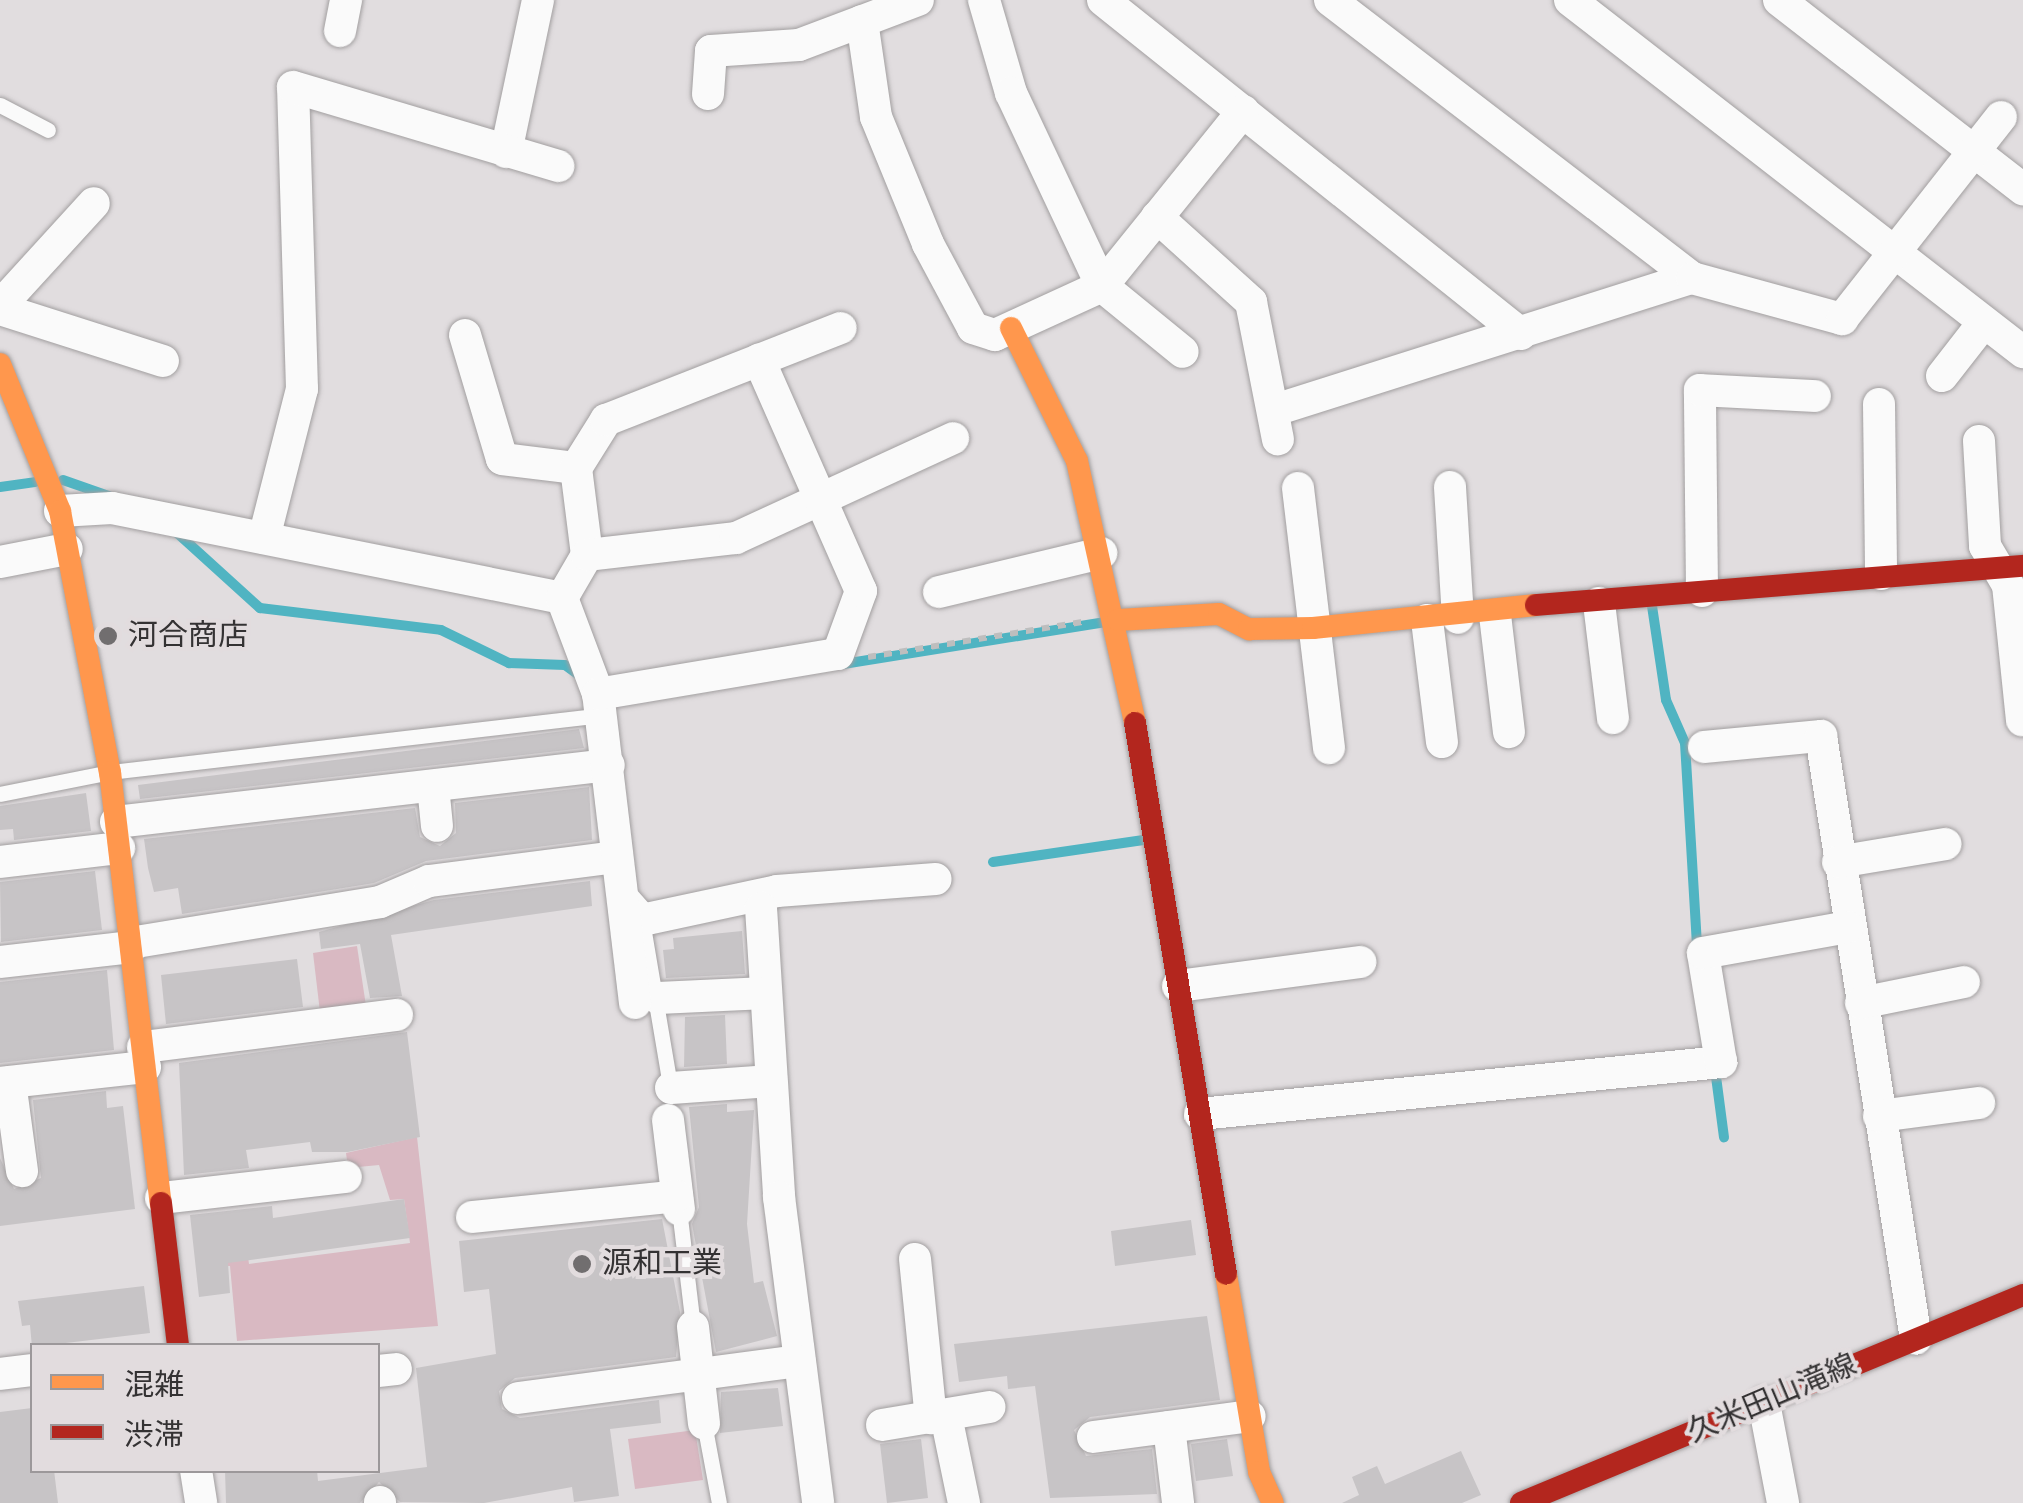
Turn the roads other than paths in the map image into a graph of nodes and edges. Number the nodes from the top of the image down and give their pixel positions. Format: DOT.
graph roads {
  1 [pos="538,0"];
  2 [pos="918,0"];
  3 [pos="984,0"];
  4 [pos="1103,0"];
  5 [pos="1330,0"];
  6 [pos="1570,0"];
  7 [pos="1779,0"];
  8 [pos="862,22"];
  9 [pos="708,94"];
  10 [pos="0,105"];
  11 [pos="1243,110"];
  12 [pos="2002,118"];
  13 [pos="48,130"];
  14 [pos="506,152"];
  15 [pos="1974,152"];
  16 [pos="558,166"];
  17 [pos="2023,190"];
  18 [pos="94,203"];
  19 [pos="1157,217"];
  20 [pos="1896,253"];
  21 [pos="1692,278"];
  22 [pos="1102,286"];
  23 [pos="0,308"];
  24 [pos="1984,322"];
  25 [pos="841,328"];
  26 [pos="1011,328"];
  27 [pos="1522,334"];
  28 [pos="465,335"];
  29 [pos="1183,352"];
  30 [pos="2023,352"];
  31 [pos="759,360"];
  32 [pos="163,361"];
  33 [pos="0,364"];
  34 [pos="1942,376"];
  35 [pos="1814,396"];
  36 [pos="1880,404"];
  37 [pos="953,438"];
  38 [pos="1978,440"];
  39 [pos="576,468"];
  40 [pos="1450,487"];
  41 [pos="1298,488"];
  42 [pos="825,500"];
  43 [pos="60,511"];
  44 [pos="264,538"];
  45 [pos="68,550"];
  46 [pos="1101,553"];
  47 [pos="587,555"];
  48 [pos="0,562"];
  49 [pos="2010,566"];
  50 [pos="1880,574"];
  51 [pos="1702,591"];
  52 [pos="939,592"];
  53 [pos="562,598"];
  54 [pos="1599,604"];
  55 [pos="1495,615"];
  56 [pos="1443,619"];
  57 [pos="1118,620"];
  58 [pos="1313,628"];
  59 [pos="600,704"];
  60 [pos="1613,718"];
  61 [pos="2022,720"];
  62 [pos="1509,732"];
  63 [pos="1442,742"];
  64 [pos="1704,747"];
  65 [pos="1330,748"];
  66 [pos="609,765"];
  67 [pos="110,772"];
  68 [pos="432,786"];
  69 [pos="0,794"];
  70 [pos="436,826"];
  71 [pos="118,835"];
  72 [pos="1945,844"];
  73 [pos="616,856"];
  74 [pos="0,862"];
  75 [pos="1838,862"];
  76 [pos="936,878"];
  77 [pos="761,908"];
  78 [pos="634,911"];
  79 [pos="1848,927"];
  80 [pos="131,945"];
  81 [pos="0,962"];
  82 [pos="1360,962"];
  83 [pos="1964,982"];
  84 [pos="1178,986"];
  85 [pos="766,994"];
  86 [pos="647,1001"];
  87 [pos="1861,1004"];
  88 [pos="397,1015"];
  89 [pos="144,1057"];
  90 [pos="771,1081"];
  91 [pos="5,1082"];
  92 [pos="1979,1103"];
  93 [pos="669,1104"];
  94 [pos="1200,1114"];
  95 [pos="1879,1116"];
  96 [pos="22,1172"];
  97 [pos="346,1178"];
  98 [pos="161,1198"];
  99 [pos="678,1203"];
  100 [pos="472,1217"];
  101 [pos="914,1259"];
  102 [pos="2023,1294"];
  103 [pos="693,1327"];
  104 [pos="1916,1339"];
  105 [pos="178,1343"];
  106 [pos="800,1361"];
  107 [pos="698,1374"];
  108 [pos="518,1398"];
  109 [pos="1764,1402"];
  110 [pos="990,1407"];
  111 [pos="1250,1416"];
  112 [pos="939,1417"];
  113 [pos="704,1423"];
  114 [pos="882,1425"];
  115 [pos="1169,1427"];
  116 [pos="1093,1437"];
  117 [pos="196,1473"];
  118 [pos="201,1503"];
  119 [pos="719,1503"];
  120 [pos="818,1503"];
  121 [pos="964,1503"];
  122 [pos="1178,1503"];
  123 [pos="1273,1503"];
  124 [pos="1521,1503"];
  125 [pos="1783,1503"];
  1 -- 14 [label="street"];
  2 -- 8 [label="street"];
  3 -- 22 [label="street"];
  4 -- 11 [label="street"];
  5 -- 21 [label="street"];
  6 -- 20 [label="street"];
  7 -- 15 [label="street"];
  8 -- 9 [label="street"];
  8 -- 26 [label="street"];
  10 -- 13 [label="lane"];
  11 -- 19 [label="street"];
  11 -- 27 [label="street"];
  12 -- 15 [label="street"];
  14 -- 16 [label="street"];
  14 -- 44 [label="street"];
  15 -- 17 [label="street"];
  15 -- 20 [label="street"];
  18 -- 23 [label="street"];
  19 -- 22 [label="street"];
  19 -- 27 [label="street"];
  20 -- 21 [label="street"];
  20 -- 24 [label="street"];
  21 -- 27 [label="street"];
  22 -- 26 [label="street"];
  22 -- 29 [label="street"];
  23 -- 32 [label="street"];
  24 -- 30 [label="street"];
  24 -- 34 [label="street"];
  25 -- 31 [label="street"];
  26 -- 46 [label="street"];
  28 -- 39 [label="street"];
  31 -- 39 [label="street"];
  31 -- 42 [label="street"];
  33 -- 43 [label="street"];
  35 -- 51 [label="street"];
  36 -- 50 [label="street"];
  37 -- 42 [label="street"];
  38 -- 49 [label="street"];
  39 -- 47 [label="street"];
  40 -- 56 [label="street"];
  41 -- 58 [label="street"];
  42 -- 47 [label="street"];
  42 -- 59 [label="street"];
  43 -- 44 [label="street"];
  43 -- 45 [label="street"];
  44 -- 53 [label="street"];
  45 -- 48 [label="street"];
  45 -- 67 [label="street"];
  46 -- 52 [label="street"];
  46 -- 57 [label="street"];
  47 -- 53 [label="street"];
  49 -- 50 [label="street"];
  49 -- 61 [label="street"];
  50 -- 51 [label="street"];
  51 -- 54 [label="street"];
  53 -- 59 [label="street"];
  54 -- 55 [label="street"];
  54 -- 60 [label="street"];
  55 -- 56 [label="street"];
  55 -- 62 [label="street"];
  56 -- 58 [label="street"];
  56 -- 63 [label="street"];
  57 -- 58 [label="street"];
  57 -- 84 [label="street"];
  58 -- 65 [label="street"];
  59 -- 66 [label="street"];
  59 -- 67 [label="lane"];
  64 -- 75 [label="street"];
  66 -- 68 [label="street"];
  66 -- 73 [label="street"];
  67 -- 69 [label="lane"];
  67 -- 71 [label="street"];
  68 -- 70 [label="street"];
  68 -- 71 [label="street"];
  71 -- 74 [label="street"];
  71 -- 80 [label="street"];
  72 -- 75 [label="street"];
  73 -- 78 [label="street"];
  73 -- 80 [label="street"];
  75 -- 79 [label="street"];
  76 -- 78 [label="street"];
  77 -- 85 [label="street"];
  78 -- 86 [label="street"];
  79 -- 87 [label="street"];
  79 -- 94 [label="street"];
  80 -- 81 [label="street"];
  80 -- 89 [label="street"];
  82 -- 84 [label="street"];
  83 -- 87 [label="street"];
  84 -- 94 [label="street"];
  85 -- 86 [label="street"];
  85 -- 90 [label="street"];
  86 -- 93 [label="lane"];
  87 -- 95 [label="street"];
  88 -- 89 [label="street"];
  89 -- 91 [label="street"];
  89 -- 98 [label="street"];
  90 -- 93 [label="street"];
  90 -- 106 [label="street"];
  91 -- 96 [label="street"];
  92 -- 95 [label="street"];
  93 -- 99 [label="street"];
  94 -- 111 [label="street"];
  95 -- 104 [label="street"];
  97 -- 98 [label="street"];
  98 -- 105 [label="street"];
  99 -- 100 [label="street"];
  99 -- 103 [label="lane"];
  101 -- 112 [label="street"];
  102 -- 104 [label="street, 久米田山滝線"];
  103 -- 107 [label="street"];
  104 -- 109 [label="street, 久米田山滝線"];
  106 -- 107 [label="street"];
  106 -- 120 [label="street"];
  107 -- 108 [label="street"];
  107 -- 113 [label="street"];
  109 -- 124 [label="street, 久米田山滝線"];
  109 -- 125 [label="street"];
  110 -- 112 [label="street"];
  111 -- 115 [label="street"];
  111 -- 123 [label="street"];
  112 -- 114 [label="street"];
  112 -- 121 [label="street"];
  113 -- 119 [label="lane"];
  115 -- 116 [label="street"];
  115 -- 122 [label="street"];
  117 -- 118 [label="street"];
}
